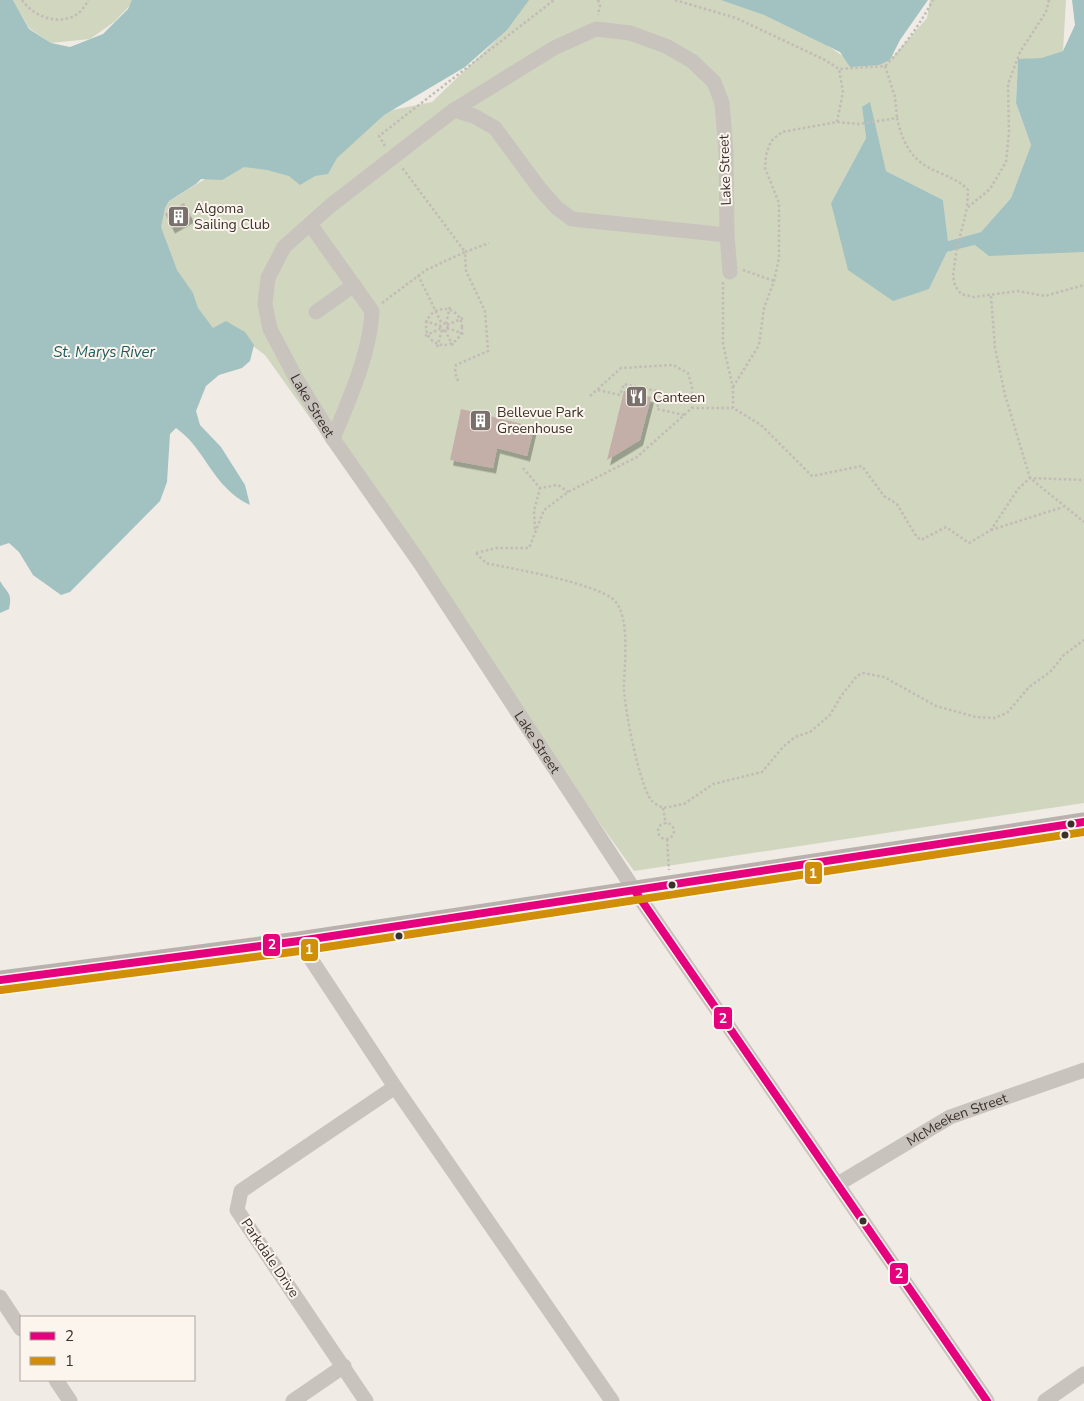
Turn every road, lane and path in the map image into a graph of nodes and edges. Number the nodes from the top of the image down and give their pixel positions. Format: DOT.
graph roads {
  1 [pos="22,0"];
  2 [pos="88,0"];
  3 [pos="554,0"];
  4 [pos="675,0"];
  5 [pos="934,0"];
  6 [pos="1049,0"];
  7 [pos="885,66"];
  8 [pos="839,69"];
  9 [pos="454,110"];
  10 [pos="897,118"];
  11 [pos="837,122"];
  12 [pos="393,156"];
  13 [pos="966,208"];
  14 [pos="310,224"];
  15 [pos="727,235"];
  16 [pos="489,243"];
  17 [pos="465,252"];
  18 [pos="730,272"];
  19 [pos="418,275"];
  20 [pos="774,281"];
  21 [pos="354,285"];
  22 [pos="1084,285"];
  23 [pos="991,296"];
  24 [pos="450,308"];
  25 [pos="372,311"];
  26 [pos="436,311"];
  27 [pos="316,312"];
  28 [pos="462,319"];
  29 [pos="426,321"];
  30 [pos="444,327"];
  31 [pos="462,333"];
  32 [pos="426,335"];
  33 [pos="452,344"];
  34 [pos="437,345"];
  35 [pos="458,381"];
  36 [pos="733,388"];
  37 [pos="597,390"];
  38 [pos="590,396"];
  39 [pos="692,408"];
  40 [pos="733,408"];
  41 [pos="684,415"];
  42 [pos="333,439"];
  43 [pos="523,468"];
  44 [pos="1030,478"];
  45 [pos="1084,480"];
  46 [pos="540,488"];
  47 [pos="568,492"];
  48 [pos="1064,507"];
  49 [pos="1084,522"];
  50 [pos="535,530"];
  51 [pos="991,530"];
  52 [pos="1084,640"];
  53 [pos="663,808"];
  54 [pos="1084,822"];
  55 [pos="666,824"];
  56 [pos="667,839"];
  57 [pos="670,883"];
  58 [pos="635,890"];
  59 [pos="299,941"];
  60 [pos="0,980"];
  61 [pos="1084,1070"];
  62 [pos="395,1087"];
  63 [pos="838,1184"];
  64 [pos="0,1298"];
  65 [pos="20,1328"];
  66 [pos="344,1366"];
  67 [pos="1084,1374"];
  68 [pos="57,1381"];
  69 [pos="70,1401"];
  70 [pos="293,1401"];
  71 [pos="366,1401"];
  72 [pos="612,1401"];
  73 [pos="987,1401"];
  74 [pos="1044,1401"];
  1 -- 2 [label="path"];
  3 -- 12 [label="path"];
  4 -- 8 [label="path"];
  5 -- 7 [label="path"];
  6 -- 13 [label="path"];
  7 -- 8 [label="path"];
  7 -- 10 [label="path"];
  8 -- 11 [label="path"];
  9 -- 12 [label="street, Lake Street"];
  9 -- 15 [label="street"];
  9 -- 15 [label="street, Lake Street"];
  10 -- 11 [label="path"];
  10 -- 13 [label="path"];
  11 -- 20 [label="path"];
  12 -- 14 [label="street, Lake Street"];
  12 -- 17 [label="path"];
  13 -- 23 [label="path"];
  14 -- 21 [label="street"];
  14 -- 42 [label="street, Lake Street"];
  15 -- 18 [label="street, Lake Street"];
  16 -- 17 [label="path"];
  17 -- 19 [label="path"];
  17 -- 35 [label="path"];
  18 -- 20 [label="path"];
  18 -- 36 [label="path"];
  19 -- 25 [label="path"];
  19 -- 26 [label="path"];
  20 -- 36 [label="path"];
  21 -- 25 [label="street"];
  21 -- 27 [label="street"];
  22 -- 23 [label="path"];
  23 -- 44 [label="path"];
  24 -- 26 [label="path"];
  24 -- 28 [label="path"];
  24 -- 30 [label="path"];
  25 -- 42 [label="street"];
  26 -- 29 [label="path"];
  26 -- 30 [label="path"];
  28 -- 30 [label="path"];
  28 -- 31 [label="path"];
  29 -- 30 [label="path"];
  29 -- 32 [label="path"];
  30 -- 31 [label="path"];
  30 -- 32 [label="path"];
  30 -- 33 [label="path"];
  30 -- 34 [label="path"];
  31 -- 33 [label="path"];
  32 -- 34 [label="path"];
  33 -- 34 [label="path"];
  36 -- 40 [label="path"];
  37 -- 38 [label="path"];
  37 -- 39 [label="path"];
  37 -- 41 [label="path"];
  39 -- 40 [label="path"];
  39 -- 41 [label="path"];
  40 -- 51 [label="path"];
  41 -- 47 [label="path"];
  42 -- 58 [label="street, Lake Street"];
  43 -- 46 [label="path"];
  44 -- 45 [label="path"];
  44 -- 48 [label="path"];
  44 -- 51 [label="path"];
  46 -- 47 [label="path"];
  46 -- 50 [label="path"];
  47 -- 50 [label="path"];
  48 -- 49 [label="path"];
  48 -- 51 [label="path"];
  50 -- 53 [label="path"];
  52 -- 53 [label="path"];
  53 -- 55 [label="path"];
  54 -- 57 [label="main road"];
  55 -- 56 [label="path"];
  55 -- 56 [label="path"];
  56 -- 57 [label="path"];
  57 -- 58 [label="main road"];
  58 -- 59 [label="main road"];
  58 -- 63 [label="street, Lake Street"];
  59 -- 60 [label="main road"];
  59 -- 62 [label="street"];
  61 -- 63 [label="street, McMeeken Street"];
  62 -- 66 [label="street, Parkdale Drive"];
  62 -- 72 [label="street"];
  63 -- 73 [label="street, Lake Street"];
  64 -- 65 [label="street"];
  66 -- 70 [label="street"];
  66 -- 71 [label="street, Parkdale Drive"];
  67 -- 74 [label="street"];
  68 -- 69 [label="street"];
}
